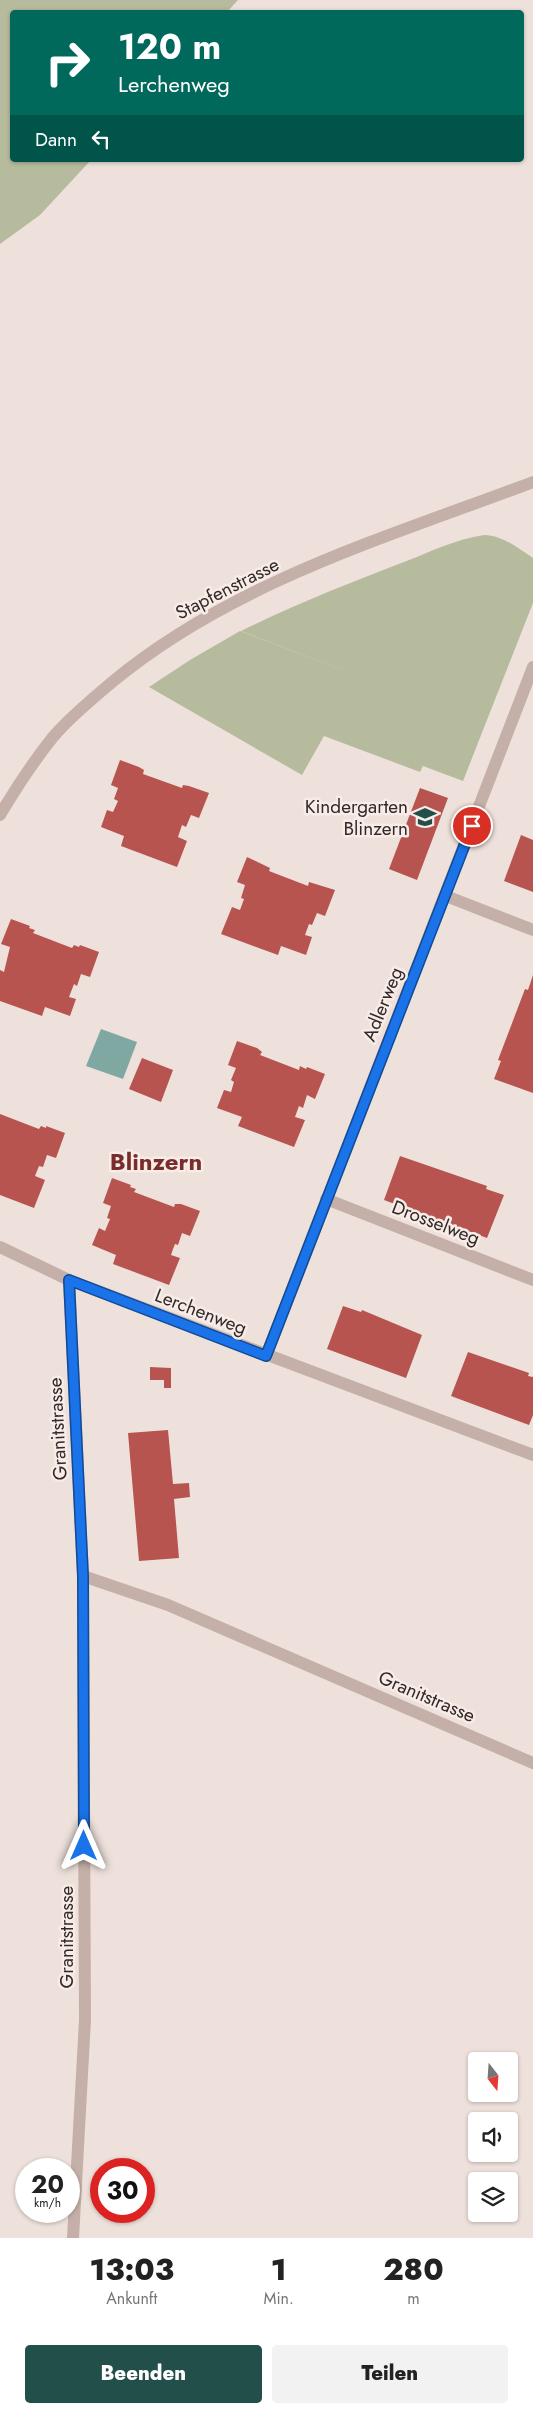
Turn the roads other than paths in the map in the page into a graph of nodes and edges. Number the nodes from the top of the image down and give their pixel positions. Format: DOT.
graph roads {
  1 [pos="533,482"];
  2 [pos="533,667"];
  3 [pos="0,815"];
  4 [pos="446,896"];
  5 [pos="533,930"];
  6 [pos="326,1199"];
  7 [pos="0,1248"];
  8 [pos="69,1280"];
  9 [pos="533,1280"];
  10 [pos="266,1356"];
  11 [pos="533,1455"];
  12 [pos="83,1576"];
  13 [pos="533,1762"];
  14 [pos="72,2238"];
  1 -- 3 [label="street, Stapfenstrasse"];
  2 -- 4 [label="street, Adlerweg"];
  4 -- 5 [label="street"];
  4 -- 6 [label="street, Adlerweg"];
  6 -- 9 [label="street, Drosselweg"];
  6 -- 10 [label="street, Adlerweg"];
  7 -- 8 [label="street, Lerchenweg"];
  8 -- 10 [label="street, Lerchenweg"];
  8 -- 12 [label="street, Granitstrasse"];
  10 -- 11 [label="street, Lerchenweg"];
  12 -- 13 [label="street, Granitstrasse"];
  12 -- 14 [label="street, Granitstrasse"];
}
